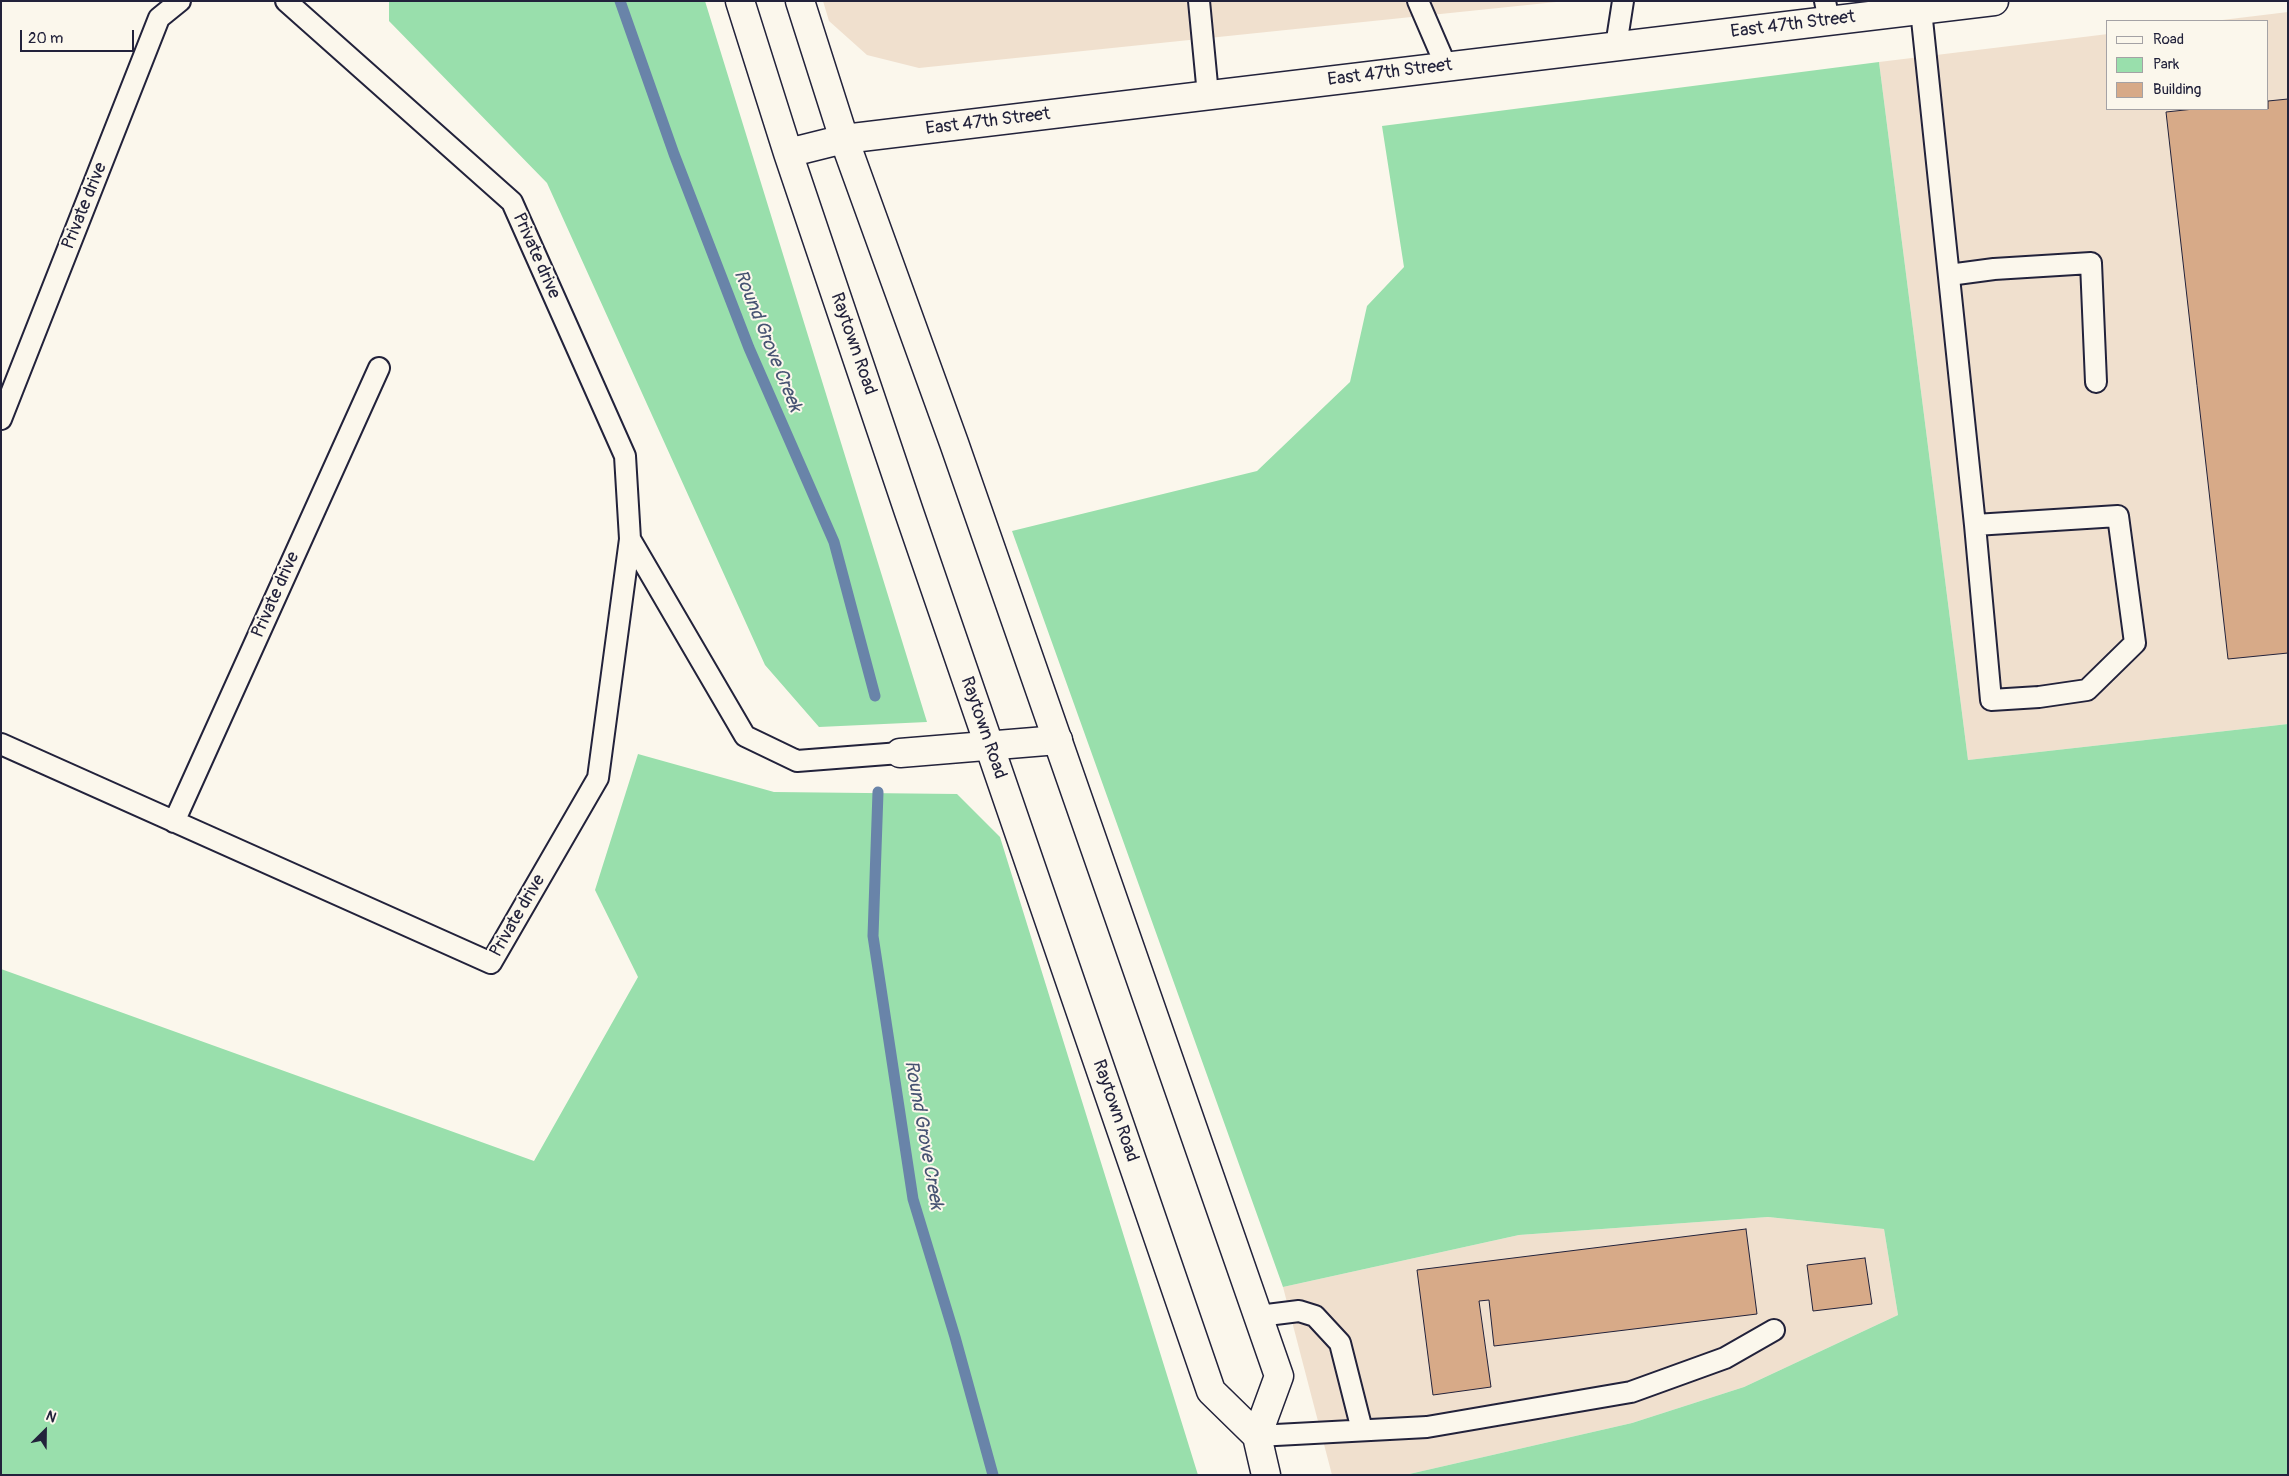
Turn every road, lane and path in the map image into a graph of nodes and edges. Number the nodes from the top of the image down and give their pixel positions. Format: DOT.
graph roads {
  1 [pos="180,1"];
  2 [pos="286,1"];
  3 [pos="740,1"];
  4 [pos="800,1"];
  5 [pos="1199,1"];
  6 [pos="1418,1"];
  7 [pos="1623,1"];
  8 [pos="1994,1"];
  9 [pos="1921,10"];
  10 [pos="1827,11"];
  11 [pos="1616,46"];
  12 [pos="1446,66"];
  13 [pos="1208,95"];
  14 [pos="844,140"];
  15 [pos="788,153"];
  16 [pos="1949,275"];
  17 [pos="379,368"];
  18 [pos="2096,382"];
  19 [pos="1,419"];
  20 [pos="1975,525"];
  21 [pos="630,539"];
  22 [pos="1058,740"];
  23 [pos="1,744"];
  24 [pos="989,747"];
  25 [pos="900,754"];
  26 [pos="174,822"];
  27 [pos="1259,1316"];
  28 [pos="1774,1330"];
  29 [pos="1362,1430"];
  30 [pos="1257,1436"];
  31 [pos="1266,1475"];
  1 -- 19 [label="lane, Private drive"];
  2 -- 21 [label="lane, Private drive"];
  3 -- 15 [label="main road, Raytown Road"];
  4 -- 14 [label="main road"];
  5 -- 13 [label="lane"];
  6 -- 12 [label="lane"];
  7 -- 11 [label="lane"];
  8 -- 9 [label="main road, East 47th Street"];
  9 -- 10 [label="main road, East 47th Street"];
  9 -- 16 [label="lane"];
  10 -- 11 [label="main road, East 47th Street"];
  11 -- 12 [label="main road, East 47th Street"];
  12 -- 13 [label="main road, East 47th Street"];
  13 -- 14 [label="main road, East 47th Street"];
  14 -- 15 [label="main road, East 47th Street"];
  14 -- 22 [label="main road"];
  15 -- 24 [label="main road, Raytown Road"];
  16 -- 18 [label="lane"];
  16 -- 20 [label="lane"];
  17 -- 26 [label="lane, Private drive"];
  20 -- 20 [label="lane"];
  21 -- 25 [label="lane, Private drive"];
  21 -- 26 [label="lane, Private drive"];
  22 -- 24 [label="main road"];
  22 -- 27 [label="main road"];
  23 -- 26 [label="lane, Private drive"];
  24 -- 25 [label="main road"];
  24 -- 30 [label="main road, Raytown Road"];
  27 -- 29 [label="lane"];
  27 -- 30 [label="main road"];
  28 -- 29 [label="lane"];
  29 -- 30 [label="lane"];
  30 -- 31 [label="main road"];
}
